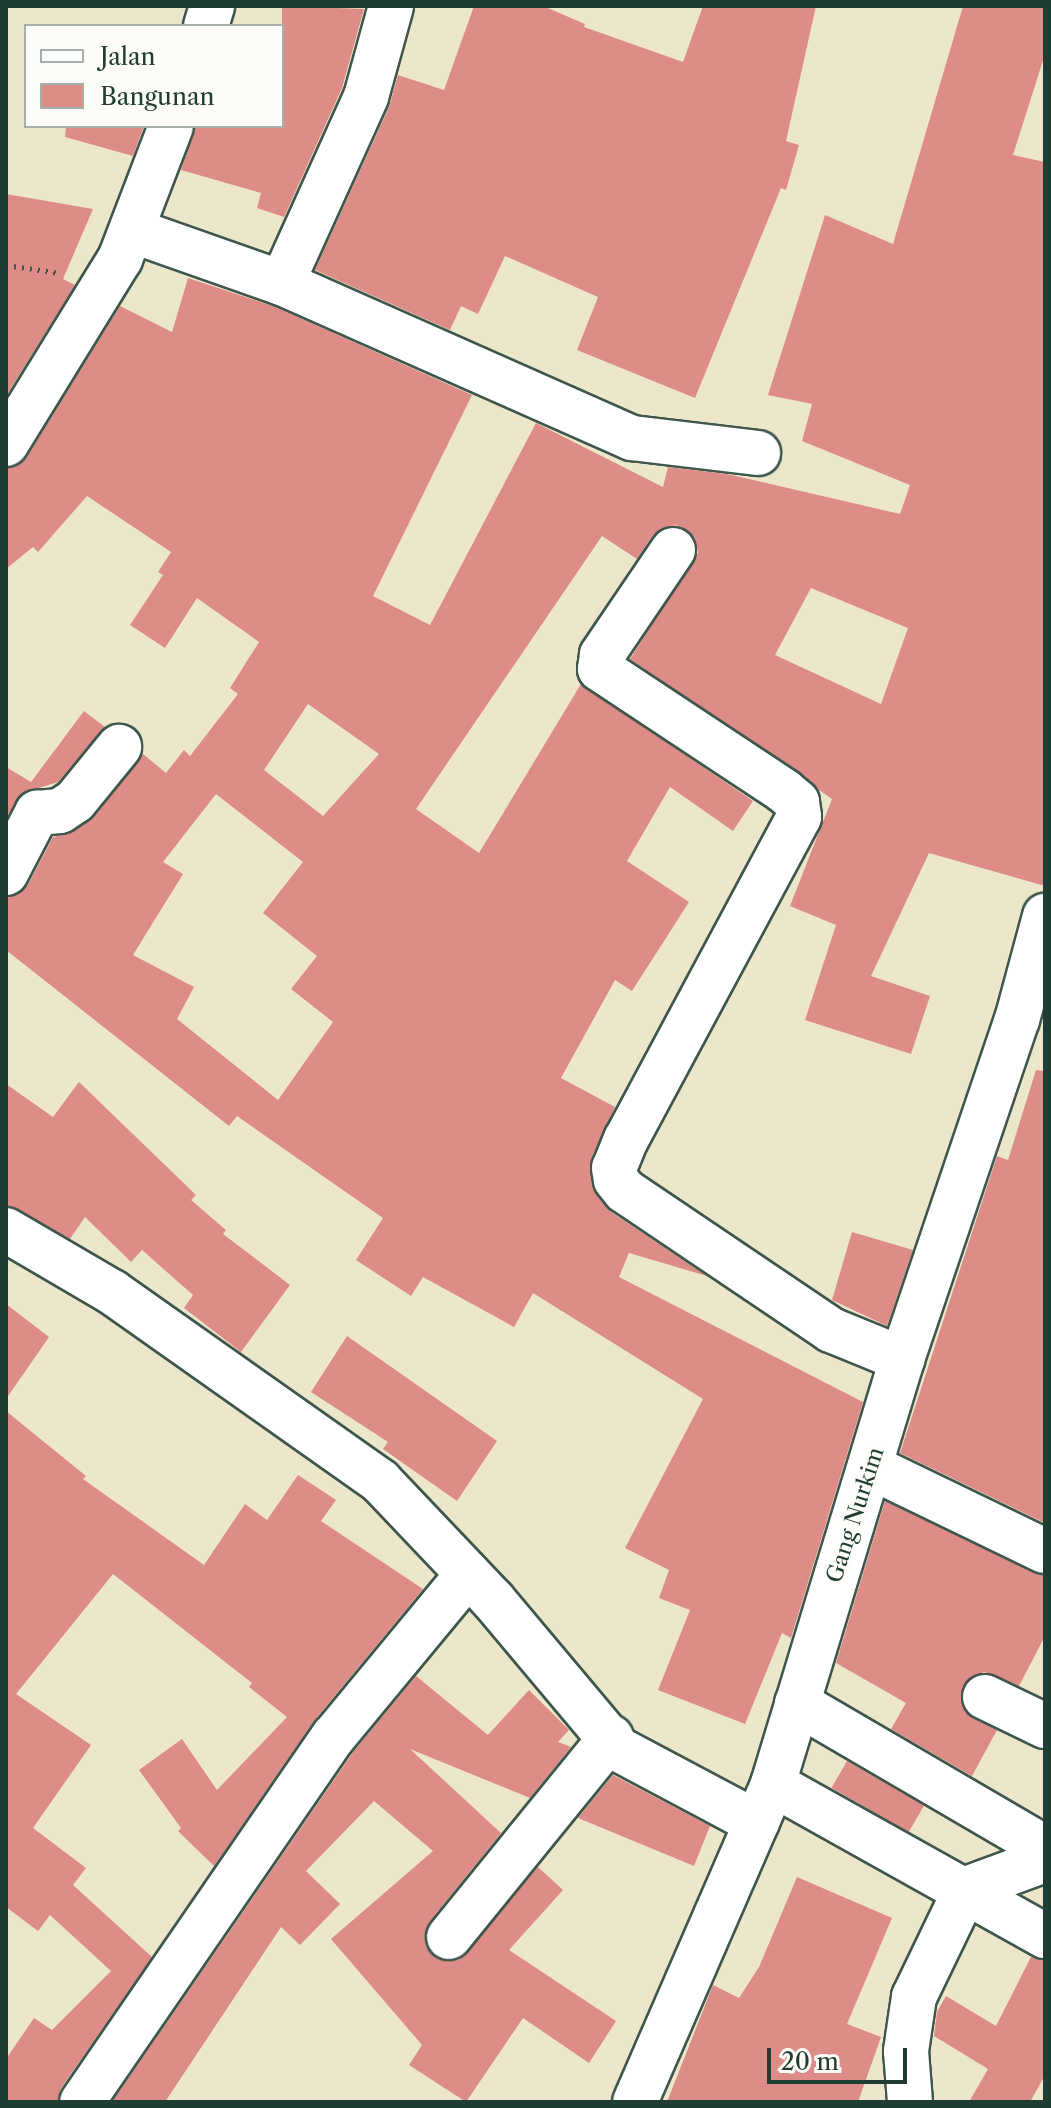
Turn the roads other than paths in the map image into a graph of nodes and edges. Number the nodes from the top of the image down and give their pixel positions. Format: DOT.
graph roads {
  1 [pos="391,6"];
  2 [pos="170,128"];
  3 [pos="134,231"];
  4 [pos="282,283"];
  5 [pos="6,444"];
  6 [pos="758,453"];
  7 [pos="673,550"];
  8 [pos="119,747"];
  9 [pos="6,873"];
  10 [pos="1045,916"];
  11 [pos="6,1230"];
  12 [pos="902,1359"];
  13 [pos="871,1467"];
  14 [pos="1045,1551"];
  15 [pos="468,1574"];
  16 [pos="985,1697"];
  17 [pos="797,1703"];
  18 [pos="1045,1726"];
  19 [pos="611,1738"];
  20 [pos="773,1784"];
  21 [pos="757,1823"];
  22 [pos="1045,1848"];
  23 [pos="1045,1860"];
  24 [pos="966,1889"];
  25 [pos="1045,1936"];
  26 [pos="449,1937"];
  27 [pos="82,2102"];
  28 [pos="635,2102"];
  29 [pos="910,2102"];
  1 -- 4 [label="street"];
  2 -- 3 [label="street"];
  3 -- 4 [label="street"];
  3 -- 5 [label="street"];
  4 -- 6 [label="street"];
  7 -- 12 [label="street"];
  8 -- 9 [label="street"];
  10 -- 12 [label="street, Gang Nurkim"];
  11 -- 15 [label="street"];
  12 -- 13 [label="street, Gang Nurkim"];
  13 -- 14 [label="street"];
  13 -- 17 [label="street, Gang Nurkim"];
  15 -- 19 [label="street"];
  15 -- 27 [label="street"];
  16 -- 18 [label="street"];
  17 -- 20 [label="street, Gang Nurkim"];
  17 -- 22 [label="street"];
  19 -- 21 [label="street"];
  19 -- 26 [label="street"];
  20 -- 21 [label="street, Gang Nurkim"];
  20 -- 24 [label="street"];
  21 -- 28 [label="street, Gang Nurkim"];
  23 -- 24 [label="street"];
  24 -- 25 [label="street"];
  24 -- 29 [label="street"];
}
